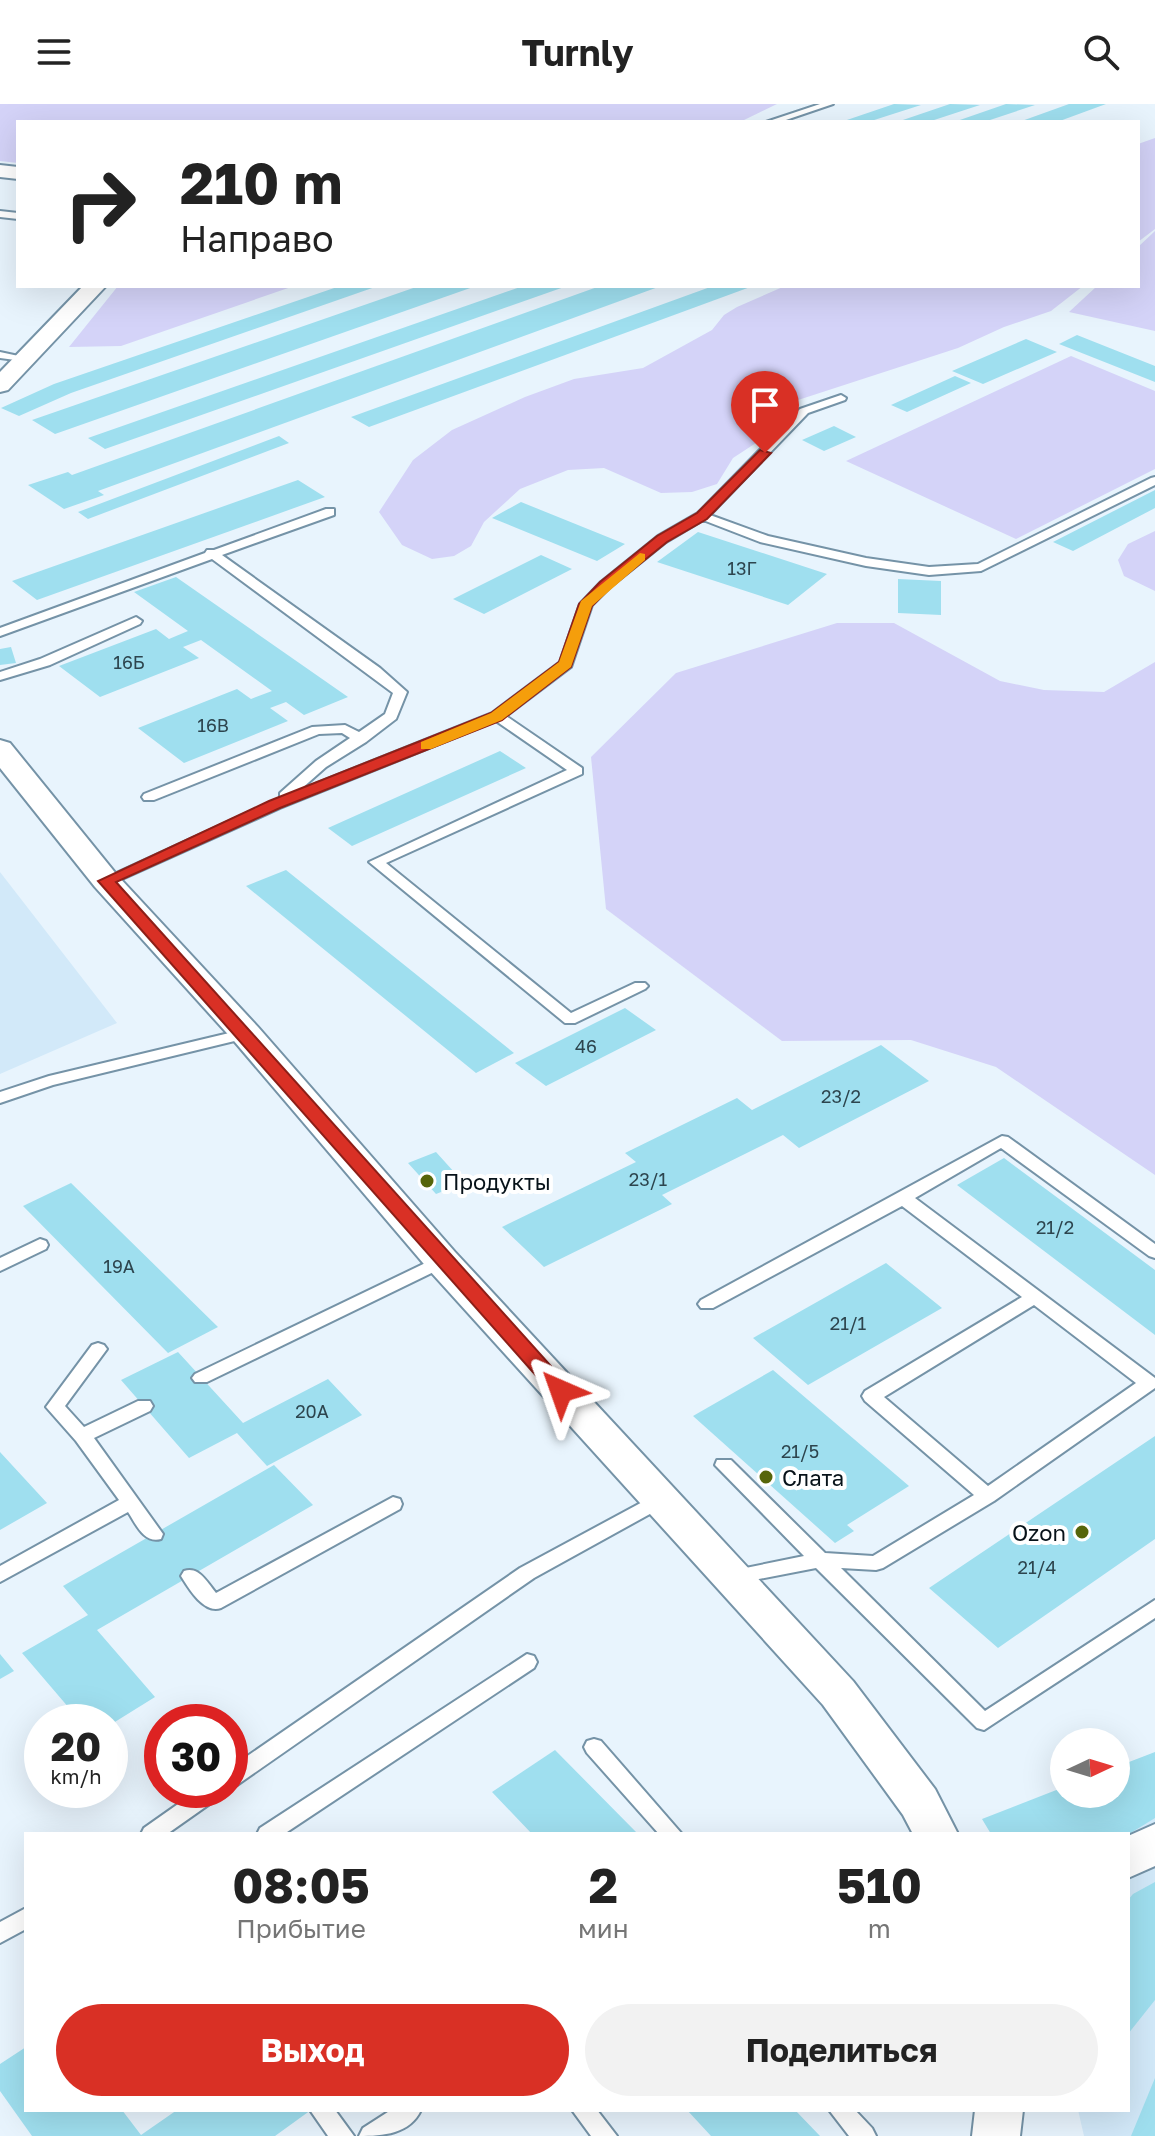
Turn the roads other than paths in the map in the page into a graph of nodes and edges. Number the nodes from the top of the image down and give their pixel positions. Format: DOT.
graph roads {
  1 [pos="829,104"];
  2 [pos="777,120"];
  3 [pos="93,288"];
  4 [pos="0,355"];
  5 [pos="23,358"];
  6 [pos="0,385"];
  7 [pos="841,398"];
  8 [pos="1155,480"];
  9 [pos="330,512"];
  10 [pos="702,516"];
  11 [pos="211,553"];
  12 [pos="136,621"];
  13 [pos="0,632"];
  14 [pos="0,676"];
  15 [pos="497,716"];
  16 [pos="361,739"];
  17 [pos="3,759"];
  18 [pos="149,797"];
  19 [pos="275,805"];
  20 [pos="106,881"];
  21 [pos="640,986"];
  22 [pos="246,1034"];
  23 [pos="0,1098"];
  24 [pos="903,1198"];
  25 [pos="40,1245"];
  26 [pos="1155,1252"];
  27 [pos="442,1261"];
  28 [pos="0,1265"];
  29 [pos="1035,1297"];
  30 [pos="707,1304"];
  31 [pos="98,1349"];
  32 [pos="201,1378"];
  33 [pos="144,1406"];
  34 [pos="82,1436"];
  35 [pos="724,1465"];
  36 [pos="987,1496"];
  37 [pos="661,1499"];
  38 [pos="129,1503"];
  39 [pos="393,1504"];
  40 [pos="154,1534"];
  41 [pos="821,1560"];
  42 [pos="0,1575"];
  43 [pos="191,1576"];
  44 [pos="732,1577"];
  45 [pos="1155,1608"];
  46 [pos="527,1662"];
  47 [pos="594,1747"];
  48 [pos="248,1767"];
  49 [pos="188,1808"];
  50 [pos="154,1832"];
  51 [pos="270,1832"];
  52 [pos="670,1832"];
  53 [pos="935,1832"];
  54 [pos="1155,1843"];
  55 [pos="1130,1858"];
  56 [pos="24,1918"];
  57 [pos="0,1934"];
  58 [pos="323,2112"];
  59 [pos="407,2112"];
  60 [pos="585,2112"];
  61 [pos="842,2112"];
  62 [pos="999,2112"];
  63 [pos="342,2136"];
  64 [pos="371,2136"];
  65 [pos="605,2136"];
  66 [pos="864,2136"];
  67 [pos="996,2136"];
  1 -- 2 [label="lane"];
  3 -- 5 [label="street"];
  4 -- 5 [label="lane"];
  5 -- 6 [label="street"];
  7 -- 10 [label="lane"];
  8 -- 10 [label="lane"];
  9 -- 11 [label="lane"];
  10 -- 15 [label="lane"];
  11 -- 13 [label="lane"];
  11 -- 16 [label="lane"];
  12 -- 14 [label="lane"];
  15 -- 19 [label="lane"];
  15 -- 21 [label="lane"];
  16 -- 18 [label="lane"];
  16 -- 19 [label="lane"];
  17 -- 20 [label="street"];
  19 -- 20 [label="lane"];
  20 -- 22 [label="street"];
  22 -- 23 [label="lane"];
  22 -- 27 [label="street"];
  24 -- 26 [label="lane"];
  24 -- 29 [label="lane"];
  24 -- 30 [label="lane"];
  25 -- 28 [label="lane"];
  27 -- 32 [label="lane"];
  27 -- 37 [label="street"];
  29 -- 36 [label="lane"];
  29 -- 36 [label="lane"];
  31 -- 34 [label="lane"];
  33 -- 34 [label="lane"];
  34 -- 38 [label="lane"];
  35 -- 41 [label="lane"];
  36 -- 41 [label="lane"];
  37 -- 44 [label="street"];
  37 -- 48 [label="lane"];
  38 -- 40 [label="lane"];
  38 -- 42 [label="lane"];
  39 -- 43 [label="lane"];
  41 -- 44 [label="lane"];
  41 -- 45 [label="lane"];
  44 -- 53 [label="street"];
  46 -- 51 [label="lane"];
  47 -- 52 [label="lane"];
  49 -- 50 [label="lane"];
  54 -- 55 [label="street"];
  56 -- 57 [label="lane"];
  58 -- 63 [label="lane"];
  59 -- 64 [label="lane"];
  60 -- 65 [label="lane"];
  61 -- 66 [label="lane"];
  62 -- 67 [label="street"];
}
